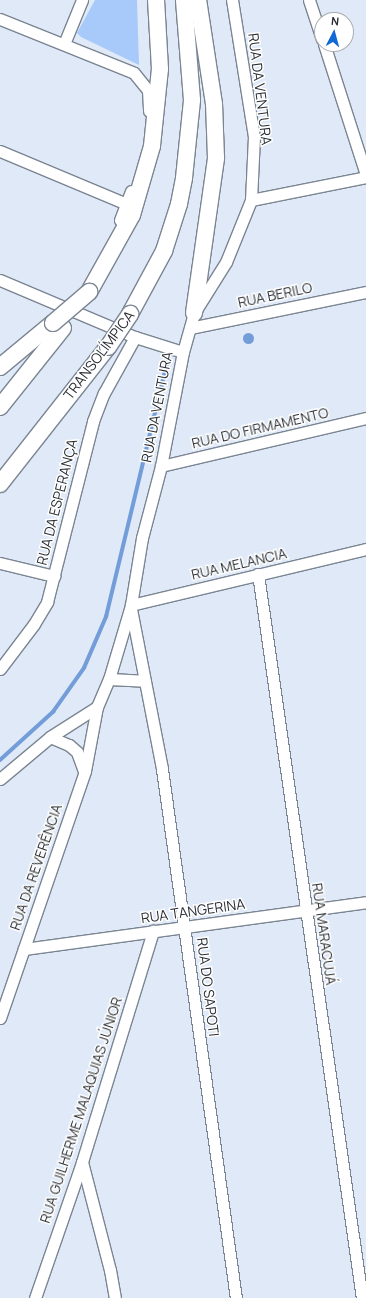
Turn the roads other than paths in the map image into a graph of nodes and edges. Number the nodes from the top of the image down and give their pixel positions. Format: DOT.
graph roads {
  1 [pos="82,0"];
  2 [pos="156,0"];
  3 [pos="184,0"];
  4 [pos="198,0"];
  5 [pos="232,0"];
  6 [pos="310,0"];
  7 [pos="314,13"];
  8 [pos="0,19"];
  9 [pos="64,44"];
  10 [pos="327,52"];
  11 [pos="0,151"];
  12 [pos="366,176"];
  13 [pos="251,200"];
  14 [pos="127,204"];
  15 [pos="120,220"];
  16 [pos="0,280"];
  17 [pos="366,292"];
  18 [pos="192,320"];
  19 [pos="58,326"];
  20 [pos="135,337"];
  21 [pos="183,352"];
  22 [pos="0,366"];
  23 [pos="0,407"];
  24 [pos="366,418"];
  25 [pos="160,466"];
  26 [pos="0,484"];
  27 [pos="366,549"];
  28 [pos="354,553"];
  29 [pos="366,554"];
  30 [pos="0,563"];
  31 [pos="258,574"];
  32 [pos="54,576"];
  33 [pos="131,605"];
  34 [pos="0,669"];
  35 [pos="109,679"];
  36 [pos="144,680"];
  37 [pos="97,707"];
  38 [pos="50,737"];
  39 [pos="84,771"];
  40 [pos="0,779"];
  41 [pos="366,902"];
  42 [pos="305,911"];
  43 [pos="185,926"];
  44 [pos="153,931"];
  45 [pos="24,949"];
  46 [pos="0,1018"];
  47 [pos="82,1162"];
  48 [pos="35,1298"];
  49 [pos="115,1298"];
  50 [pos="236,1298"];
  51 [pos="362,1298"];
  1 -- 9 [label="street"];
  2 -- 19 [label="highway, bridge"];
  3 -- 26 [label="highway, TRANSOLÍMPICA, bridge"];
  4 -- 18 [label="highway"];
  5 -- 13 [label="street, RUA DA VENTURA"];
  6 -- 7 [label="street"];
  8 -- 9 [label="street"];
  9 -- 14 [label="street"];
  10 -- 12 [label="street"];
  11 -- 14 [label="street"];
  12 -- 13 [label="street"];
  13 -- 18 [label="street, RUA DA VENTURA"];
  14 -- 15 [label="street"];
  16 -- 20 [label="street"];
  17 -- 18 [label="street, RUA BERILO"];
  18 -- 21 [label="street, RUA DA VENTURA"];
  19 -- 22 [label="highway"];
  19 -- 23 [label="highway"];
  20 -- 21 [label="street"];
  20 -- 32 [label="street, RUA DA ESPERANÇA"];
  21 -- 25 [label="street, RUA DA VENTURA"];
  24 -- 25 [label="street, RUA DO FIRMAMENTO"];
  25 -- 33 [label="street, RUA DA VENTURA"];
  27 -- 28 [label="street, RUA MELANCIA"];
  28 -- 29 [label="street, RUA MELANCIA"];
  28 -- 31 [label="street, RUA MELANCIA"];
  30 -- 32 [label="street"];
  31 -- 33 [label="street, RUA MELANCIA"];
  31 -- 42 [label="street, RUA MARACUJÁ"];
  32 -- 34 [label="street, RUA DA ESPERANÇA"];
  33 -- 35 [label="street, RUA DA VENTURA"];
  33 -- 36 [label="street, RUA DO SAPOTI"];
  35 -- 36 [label="street"];
  35 -- 37 [label="street, RUA DA VENTURA"];
  36 -- 43 [label="street, RUA DO SAPOTI"];
  37 -- 38 [label="street"];
  37 -- 39 [label="street, RUA DA REVERÊNCIA"];
  38 -- 39 [label="street"];
  38 -- 40 [label="street"];
  39 -- 45 [label="street, RUA DA REVERÊNCIA"];
  41 -- 42 [label="street, RUA TANGERINA"];
  42 -- 43 [label="street, RUA TANGERINA"];
  42 -- 51 [label="street, RUA MARACUJÁ"];
  43 -- 44 [label="street, RUA TANGERINA"];
  43 -- 50 [label="street, RUA DO SAPOTI"];
  44 -- 45 [label="street, RUA TANGERINA"];
  44 -- 47 [label="street, RUA GUILHERME MALAQUIAS JÚNIOR"];
  45 -- 46 [label="street, RUA DA REVERÊNCIA"];
  47 -- 48 [label="street, RUA GUILHERME MALAQUIAS JÚNIOR"];
  47 -- 49 [label="street"];
}
